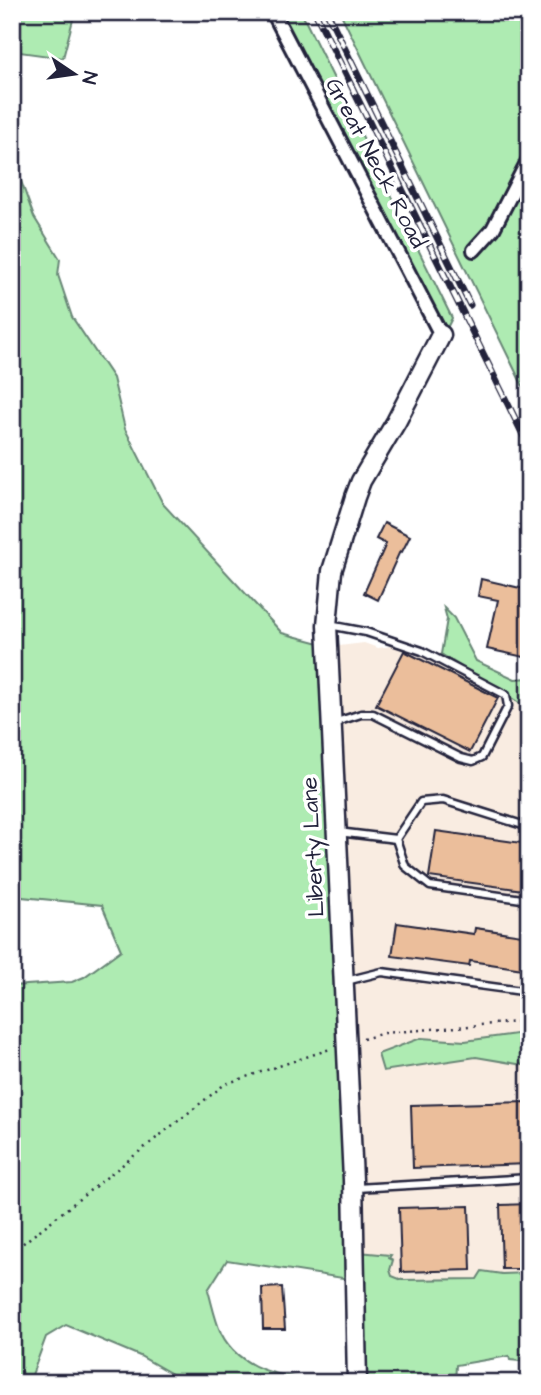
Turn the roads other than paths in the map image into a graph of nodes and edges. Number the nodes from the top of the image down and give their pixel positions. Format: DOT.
graph roads {
  1 [pos="273,12"];
  2 [pos="529,159"];
  3 [pos="474,250"];
  4 [pos="441,335"];
  5 [pos="327,625"];
  6 [pos="331,723"];
  7 [pos="529,827"];
  8 [pos="336,832"];
  9 [pos="396,839"];
  10 [pos="529,900"];
  11 [pos="344,982"];
  12 [pos="529,992"];
  13 [pos="529,1178"];
  14 [pos="354,1188"];
  15 [pos="357,1383"];
  1 -- 4 [label="street, Great Neck Road"];
  2 -- 3 [label="street"];
  4 -- 5 [label="street, Liberty Lane"];
  5 -- 6 [label="street, Liberty Lane"];
  5 -- 6 [label="lane"];
  6 -- 8 [label="street, Liberty Lane"];
  7 -- 9 [label="lane"];
  8 -- 9 [label="lane"];
  8 -- 11 [label="street, Liberty Lane"];
  9 -- 10 [label="lane"];
  11 -- 12 [label="lane"];
  11 -- 14 [label="street, Liberty Lane"];
  13 -- 14 [label="lane"];
  14 -- 15 [label="street, Liberty Lane"];
}
